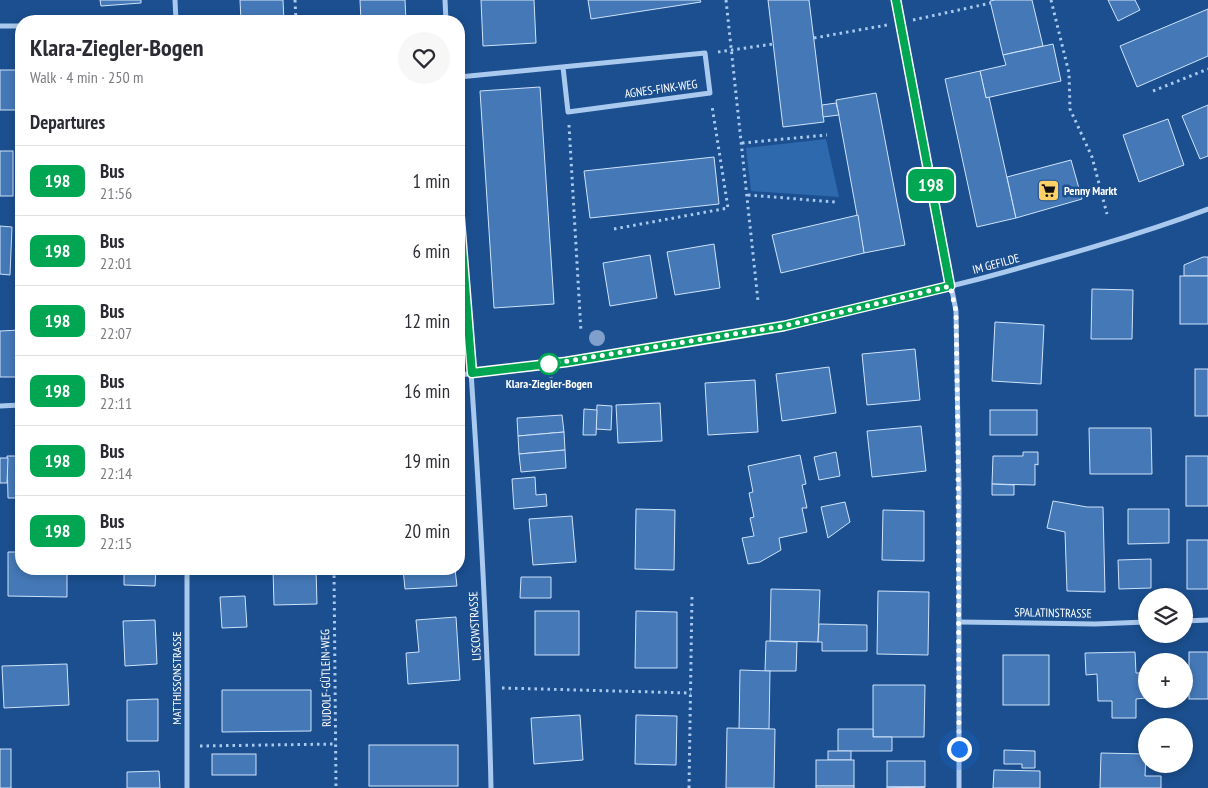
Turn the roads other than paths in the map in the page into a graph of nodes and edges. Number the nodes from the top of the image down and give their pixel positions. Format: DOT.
graph roads {
  1 [pos="175,0"];
  2 [pos="445,0"];
  3 [pos="896,0"];
  4 [pos="176,15"];
  5 [pos="446,15"];
  6 [pos="0,26"];
  7 [pos="15,26"];
  8 [pos="563,67"];
  9 [pos="465,77"];
  10 [pos="1208,209"];
  11 [pos="465,284"];
  12 [pos="950,286"];
  13 [pos="472,373"];
  14 [pos="465,374"];
  15 [pos="15,405"];
  16 [pos="0,406"];
  17 [pos="187,575"];
  18 [pos="1208,620"];
  19 [pos="1193,621"];
  20 [pos="959,622"];
  21 [pos="1138,622"];
  22 [pos="187,788"];
  23 [pos="491,788"];
  24 [pos="959,788"];
  1 -- 4 [label="street"];
  2 -- 5 [label="street"];
  3 -- 12 [label="street"];
  6 -- 7 [label="street"];
  8 -- 8 [label="street, AGNES-FINK-WEG"];
  8 -- 9 [label="street"];
  10 -- 12 [label="street, IM GEFILDE"];
  11 -- 13 [label="street"];
  12 -- 13 [label="street, IM GEFILDE"];
  12 -- 20 [label="street"];
  13 -- 14 [label="street, IM GEFILDE"];
  13 -- 23 [label="street, LISCOWSTRASSE"];
  15 -- 16 [label="street"];
  17 -- 22 [label="street, MATTHISSONSTRASSE"];
  18 -- 19 [label="street"];
  20 -- 21 [label="street, SPALATINSTRASSE"];
  20 -- 24 [label="street"];
}
